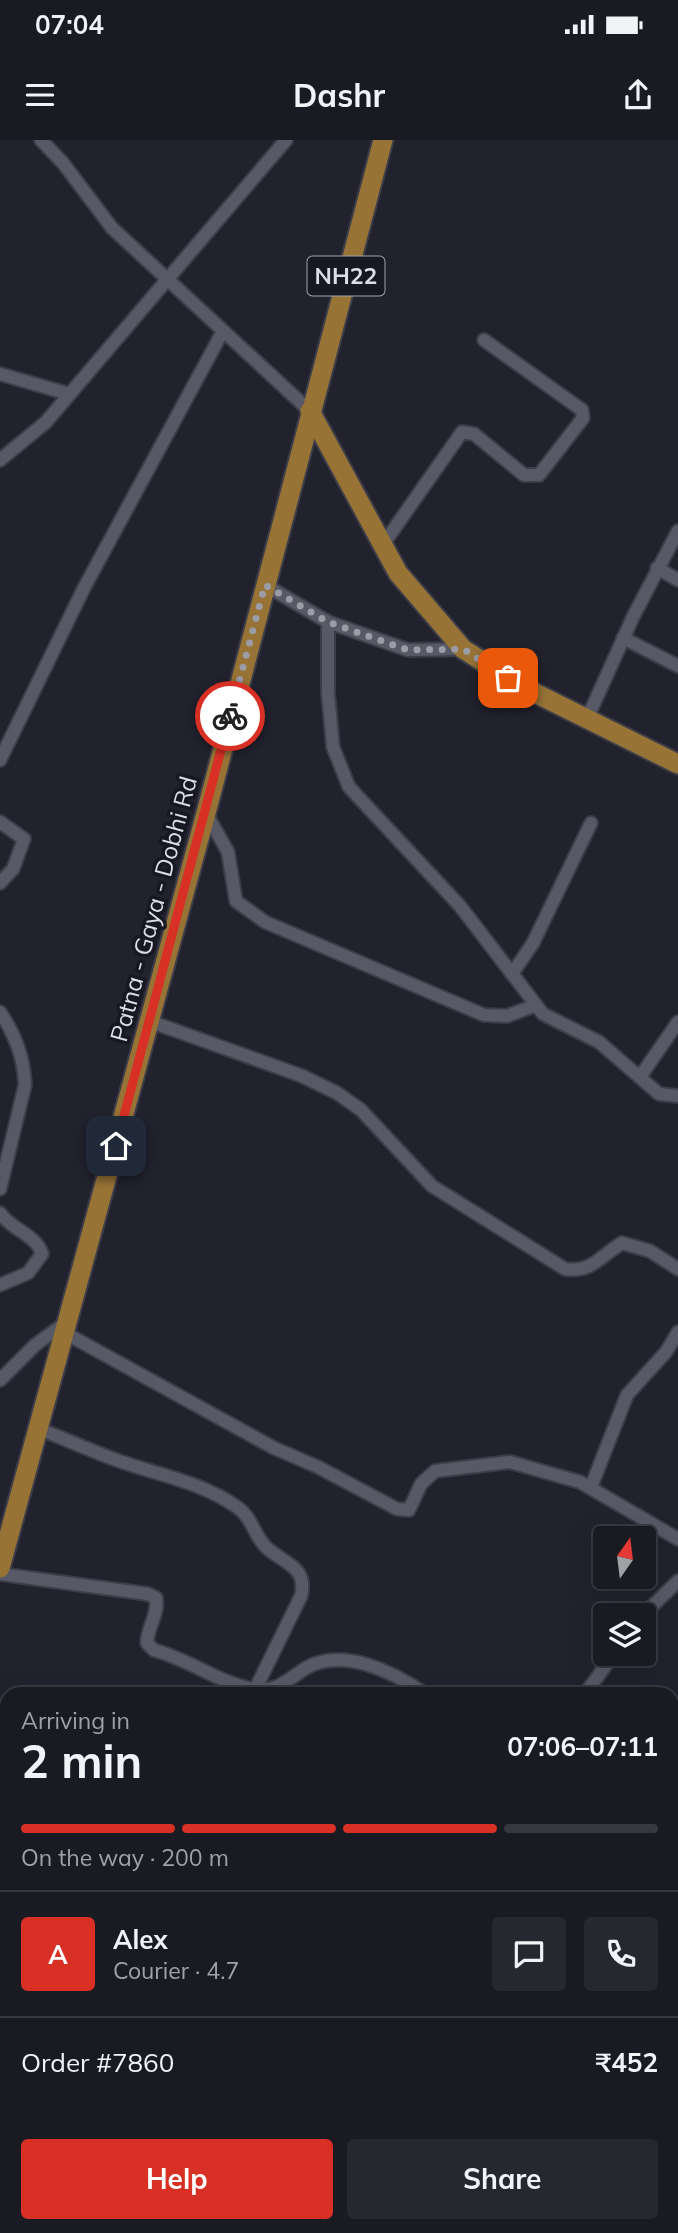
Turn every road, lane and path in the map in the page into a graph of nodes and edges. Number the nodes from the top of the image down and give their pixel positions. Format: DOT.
graph roads {
  1 [pos="41,140"];
  2 [pos="286,140"];
  3 [pos="383,140"];
  4 [pos="168,279"];
  5 [pos="223,331"];
  6 [pos="484,340"];
  7 [pos="0,374"];
  8 [pos="69,394"];
  9 [pos="310,411"];
  10 [pos="0,460"];
  11 [pos="678,531"];
  12 [pos="382,546"];
  13 [pos="657,568"];
  14 [pos="678,580"];
  15 [pos="265,585"];
  16 [pos="328,622"];
  17 [pos="623,638"];
  18 [pos="463,649"];
  19 [pos="678,666"];
  20 [pos="587,719"];
  21 [pos="0,760"];
  22 [pos="678,764"];
  23 [pos="206,813"];
  24 [pos="0,822"];
  25 [pos="591,823"];
  26 [pos="0,883"];
  27 [pos="512,974"];
  28 [pos="536,1004"];
  29 [pos="0,1012"];
  30 [pos="149,1021"];
  31 [pos="678,1022"];
  32 [pos="640,1077"];
  33 [pos="678,1096"];
  34 [pos="2,1169"];
  35 [pos="0,1189"];
  36 [pos="0,1213"];
  37 [pos="678,1269"];
  38 [pos="0,1284"];
  39 [pos="67,1327"];
  40 [pos="678,1332"];
  41 [pos="0,1380"];
  42 [pos="37,1428"];
  43 [pos="591,1487"];
  44 [pos="678,1539"];
  45 [pos="0,1568"];
  46 [pos="0,1574"];
  47 [pos="678,1581"];
  48 [pos="655,1603"];
  49 [pos="607,1666"];
  50 [pos="242,1687"];
  51 [pos="256,1687"];
  52 [pos="274,1687"];
  53 [pos="413,1687"];
  54 [pos="594,1687"];
  1 -- 4 [label="street"];
  2 -- 4 [label="street"];
  3 -- 9 [label="main road, Patna - Gaya - Dobhi Rd / NH22"];
  4 -- 5 [label="street"];
  4 -- 8 [label="street"];
  5 -- 9 [label="street"];
  5 -- 21 [label="street"];
  6 -- 12 [label="street"];
  7 -- 8 [label="street"];
  8 -- 10 [label="street"];
  9 -- 12 [label="main road"];
  9 -- 15 [label="main road, Patna - Gaya - Dobhi Rd / NH22"];
  11 -- 13 [label="street"];
  12 -- 18 [label="main road"];
  13 -- 14 [label="street"];
  13 -- 17 [label="street"];
  15 -- 16 [label="street"];
  15 -- 23 [label="main road, Patna - Gaya - Dobhi Rd / NH22"];
  16 -- 18 [label="street"];
  16 -- 27 [label="street"];
  17 -- 19 [label="street"];
  17 -- 20 [label="street"];
  18 -- 20 [label="main road"];
  20 -- 22 [label="main road"];
  23 -- 28 [label="street"];
  23 -- 30 [label="main road, Patna - Gaya - Dobhi Rd / NH22"];
  24 -- 26 [label="street"];
  25 -- 27 [label="street"];
  27 -- 28 [label="street"];
  28 -- 32 [label="street"];
  29 -- 34 [label="street"];
  30 -- 37 [label="street"];
  30 -- 39 [label="main road, Patna - Gaya - Dobhi Rd / NH22"];
  31 -- 32 [label="street"];
  32 -- 33 [label="street"];
  34 -- 35 [label="street"];
  36 -- 38 [label="street"];
  39 -- 41 [label="street"];
  39 -- 42 [label="main road, Patna - Gaya - Dobhi Rd / NH22"];
  39 -- 43 [label="street"];
  40 -- 43 [label="street"];
  42 -- 45 [label="main road, Patna - Gaya - Dobhi Rd / NH22"];
  42 -- 51 [label="street"];
  43 -- 44 [label="street"];
  46 -- 50 [label="street"];
  47 -- 48 [label="street"];
  49 -- 54 [label="street"];
  52 -- 53 [label="street"];
}
